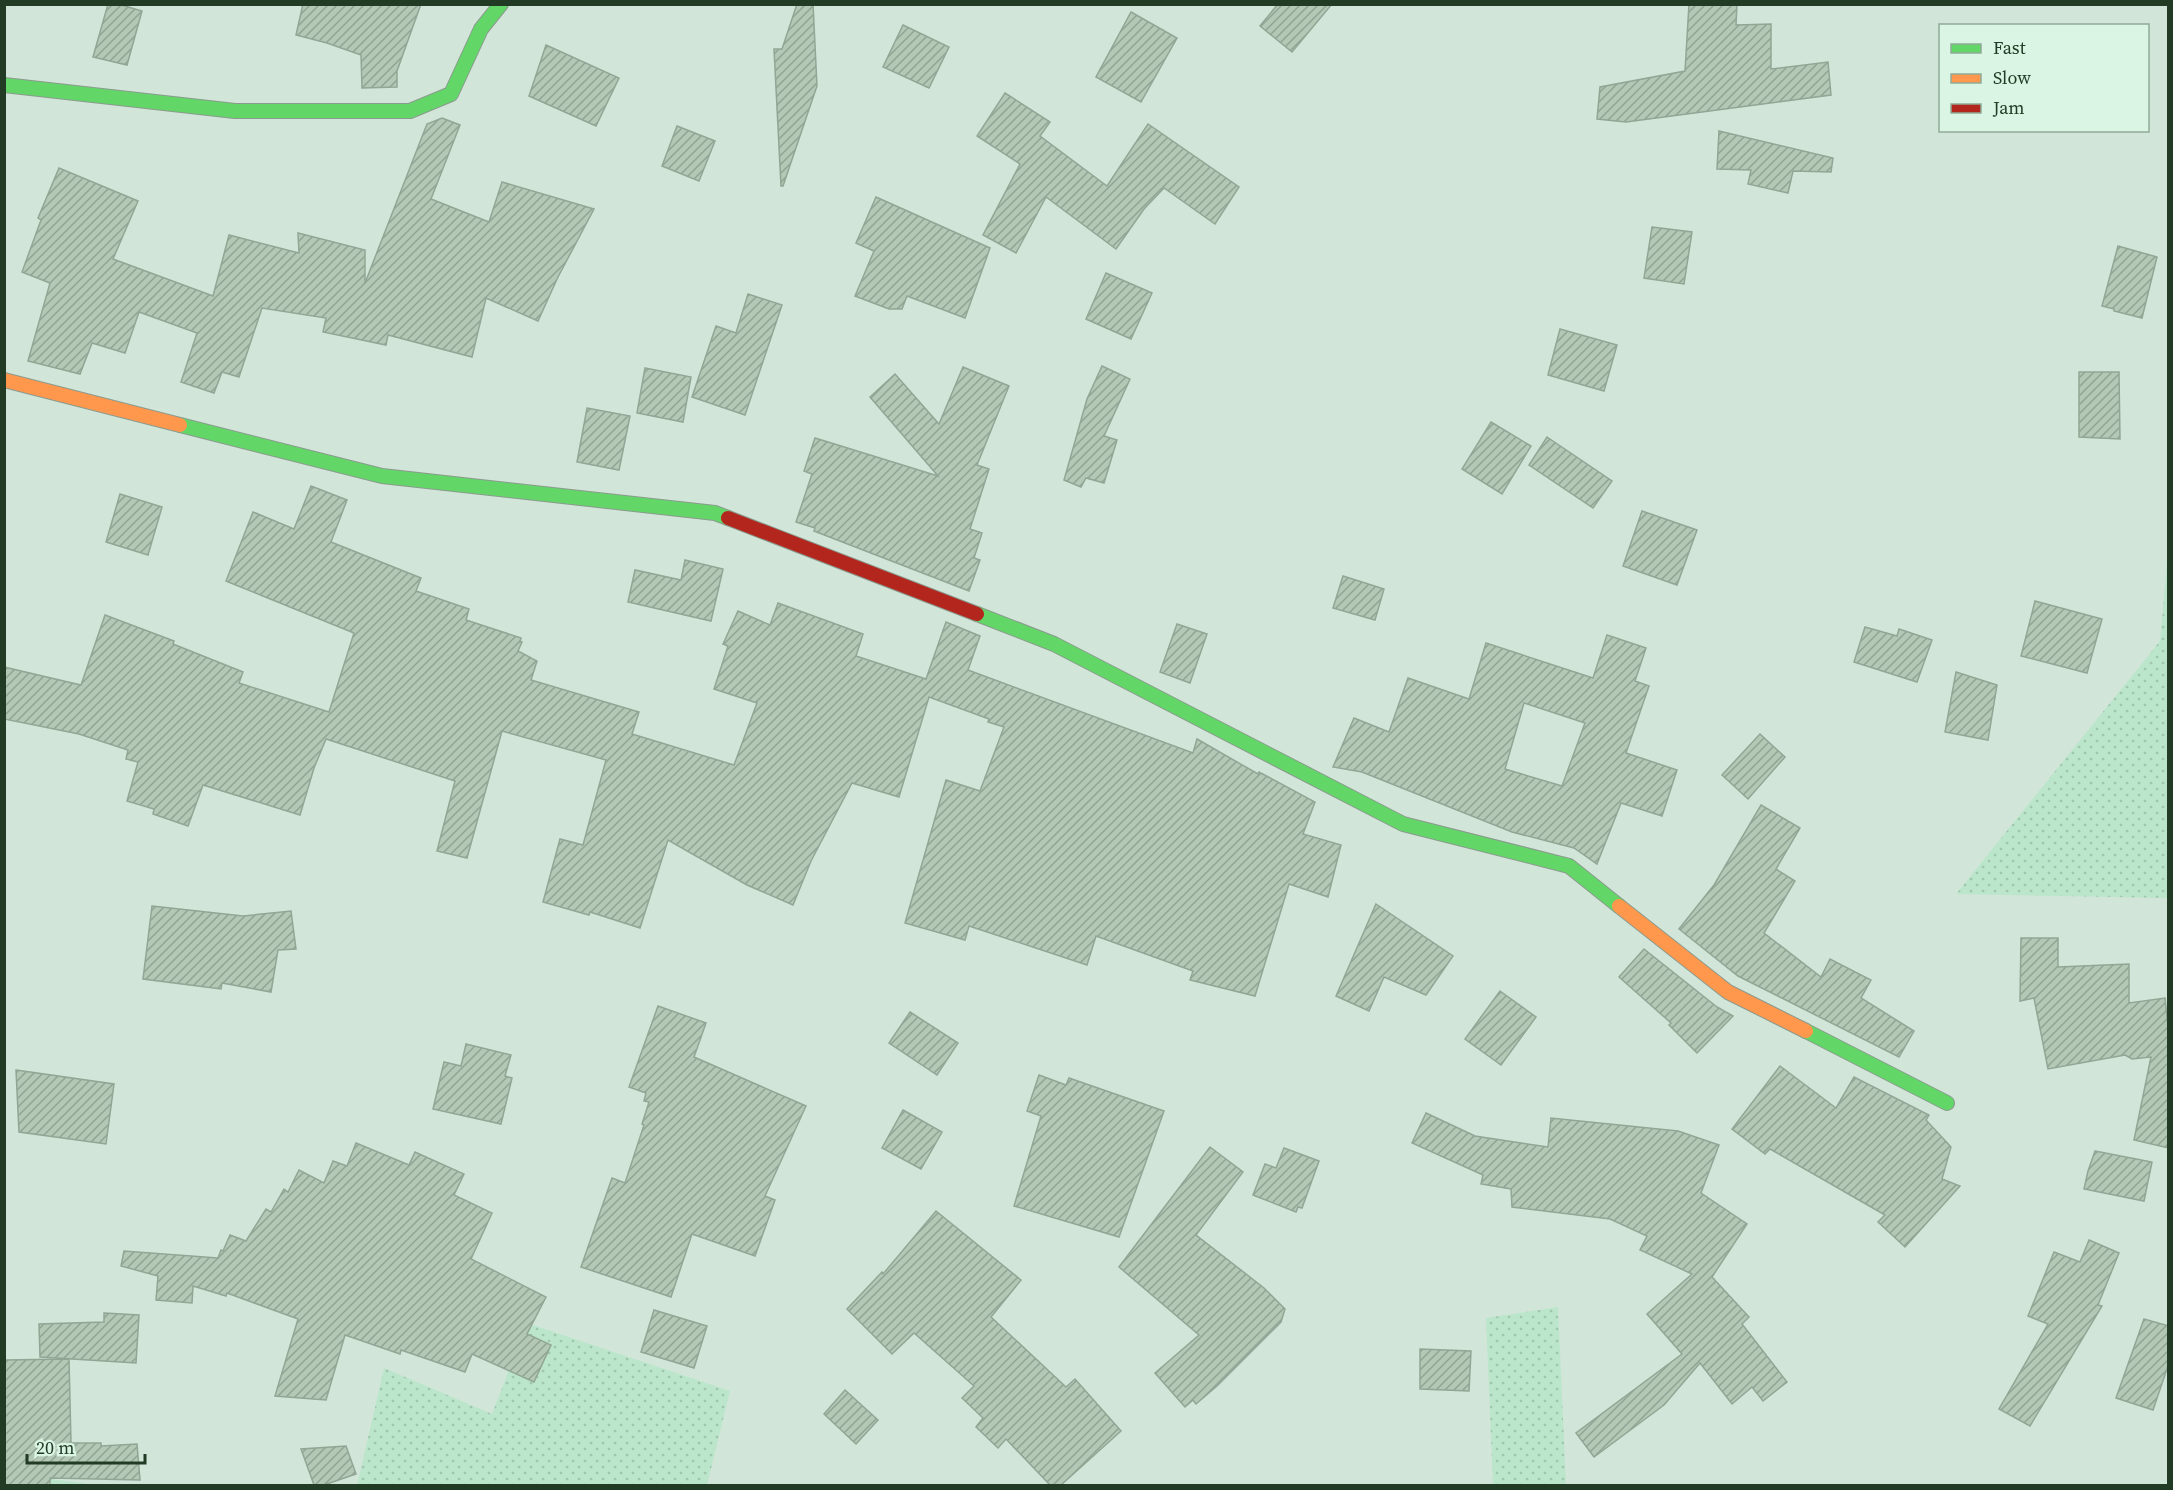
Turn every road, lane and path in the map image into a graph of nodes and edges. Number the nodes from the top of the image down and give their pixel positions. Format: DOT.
graph roads {
  1 [pos="501,4"];
  2 [pos="4,85"];
  3 [pos="4,380"];
  4 [pos="1947,1102"];
  1 -- 2 [label="street"];
  3 -- 4 [label="street"];
}
